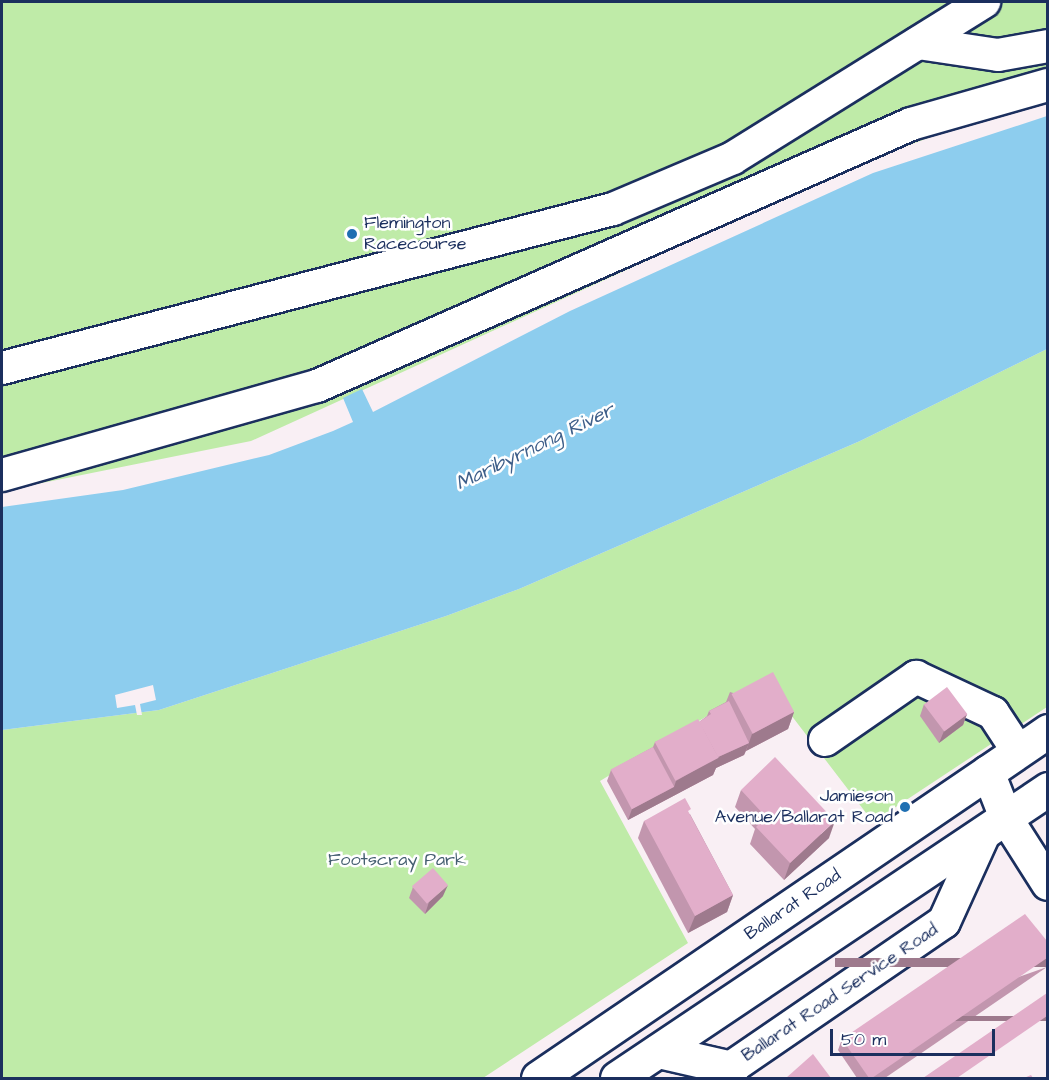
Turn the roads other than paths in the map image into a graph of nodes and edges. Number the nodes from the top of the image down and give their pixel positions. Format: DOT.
graph roads {
  1 [pos="984,2"];
  2 [pos="918,43"];
  3 [pos="1047,46"];
  4 [pos="1047,85"];
  5 [pos="2,368"];
  6 [pos="2,475"];
  7 [pos="1047,731"];
  8 [pos="825,740"];
  9 [pos="1018,752"];
  10 [pos="988,772"];
  11 [pos="1047,789"];
  12 [pos="995,826"];
  13 [pos="1047,884"];
  14 [pos="658,1051"];
  15 [pos="724,1073"];
  16 [pos="538,1078"];
  17 [pos="617,1078"];
  1 -- 2 [label="street"];
  2 -- 3 [label="street"];
  2 -- 5 [label="street"];
  4 -- 6 [label="street"];
  7 -- 9 [label="highway, Ballarat Road"];
  8 -- 9 [label="street"];
  9 -- 10 [label="highway, Ballarat Road"];
  10 -- 12 [label="street"];
  10 -- 16 [label="highway, Ballarat Road"];
  11 -- 12 [label="highway"];
  12 -- 13 [label="street"];
  12 -- 14 [label="highway"];
  12 -- 15 [label="street, Ballarat Road Service Road"];
  14 -- 15 [label="highway"];
  14 -- 17 [label="highway"];
}
